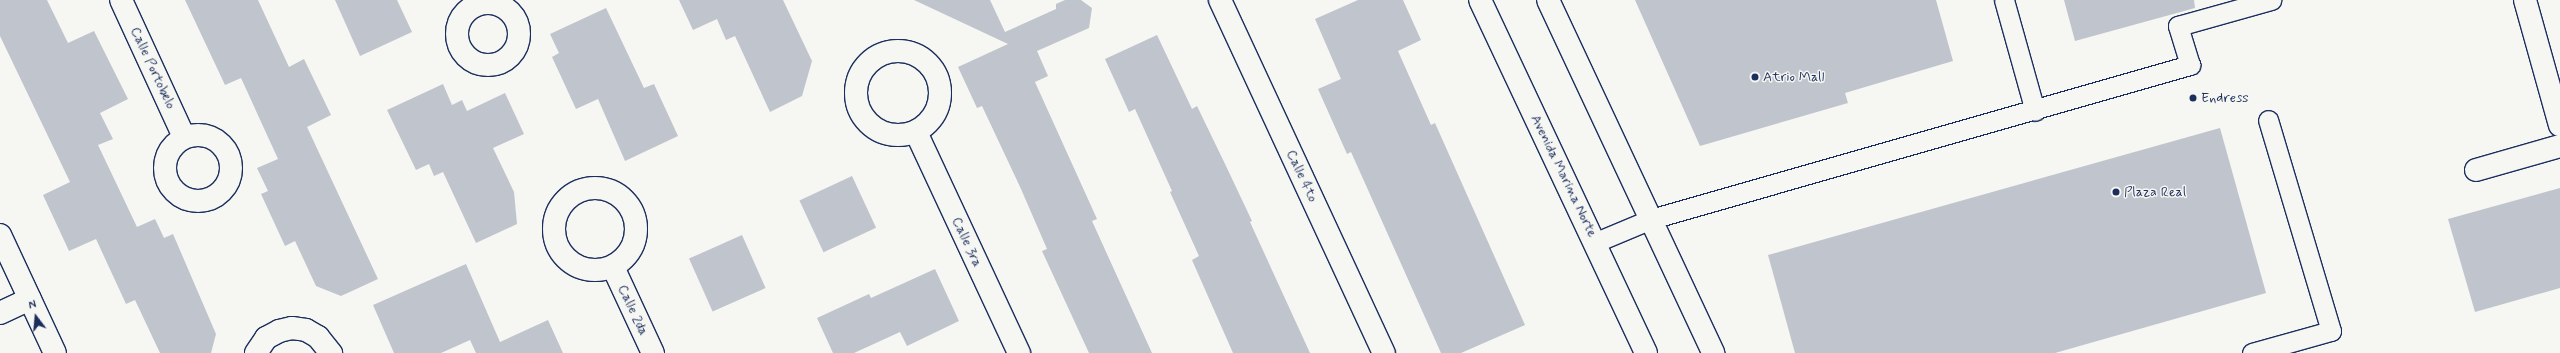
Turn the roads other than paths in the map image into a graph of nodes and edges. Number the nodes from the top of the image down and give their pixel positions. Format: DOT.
graph roads {
  1 [pos="121,0"];
  2 [pos="1220,0"];
  3 [pos="1480,0"];
  4 [pos="1548,0"];
  5 [pos="2004,0"];
  6 [pos="2271,0"];
  7 [pos="2525,0"];
  8 [pos="2035,111"];
  9 [pos="2268,120"];
  10 [pos="2560,125"];
  11 [pos="916,132"];
  12 [pos="184,137"];
  13 [pos="2560,146"];
  14 [pos="2476,170"];
  15 [pos="1651,219"];
  16 [pos="0,235"];
  17 [pos="1596,242"];
  18 [pos="613,267"];
  19 [pos="30,300"];
  20 [pos="0,313"];
  21 [pos="55,353"];
  22 [pos="256,353"];
  23 [pos="331,353"];
  24 [pos="653,353"];
  25 [pos="1019,353"];
  26 [pos="1384,353"];
  27 [pos="1646,353"];
  28 [pos="1712,353"];
  29 [pos="2252,353"];
  1 -- 12 [label="street, Calle Portobelo"];
  2 -- 26 [label="street, Calle 4to"];
  3 -- 17 [label="street, Avenida Marina Norte"];
  4 -- 15 [label="street"];
  5 -- 8 [label="lane"];
  6 -- 8 [label="lane"];
  7 -- 10 [label="street"];
  8 -- 15 [label="lane"];
  9 -- 29 [label="lane"];
  11 -- 25 [label="street, Calle 3ra"];
  13 -- 14 [label="street"];
  15 -- 17 [label="lane"];
  15 -- 28 [label="street"];
  16 -- 19 [label="street"];
  17 -- 27 [label="street, Avenida Marina Norte"];
  18 -- 24 [label="street, Calle 2da"];
  19 -- 20 [label="street"];
  19 -- 21 [label="street"];
  22 -- 23 [label="street"];
}
